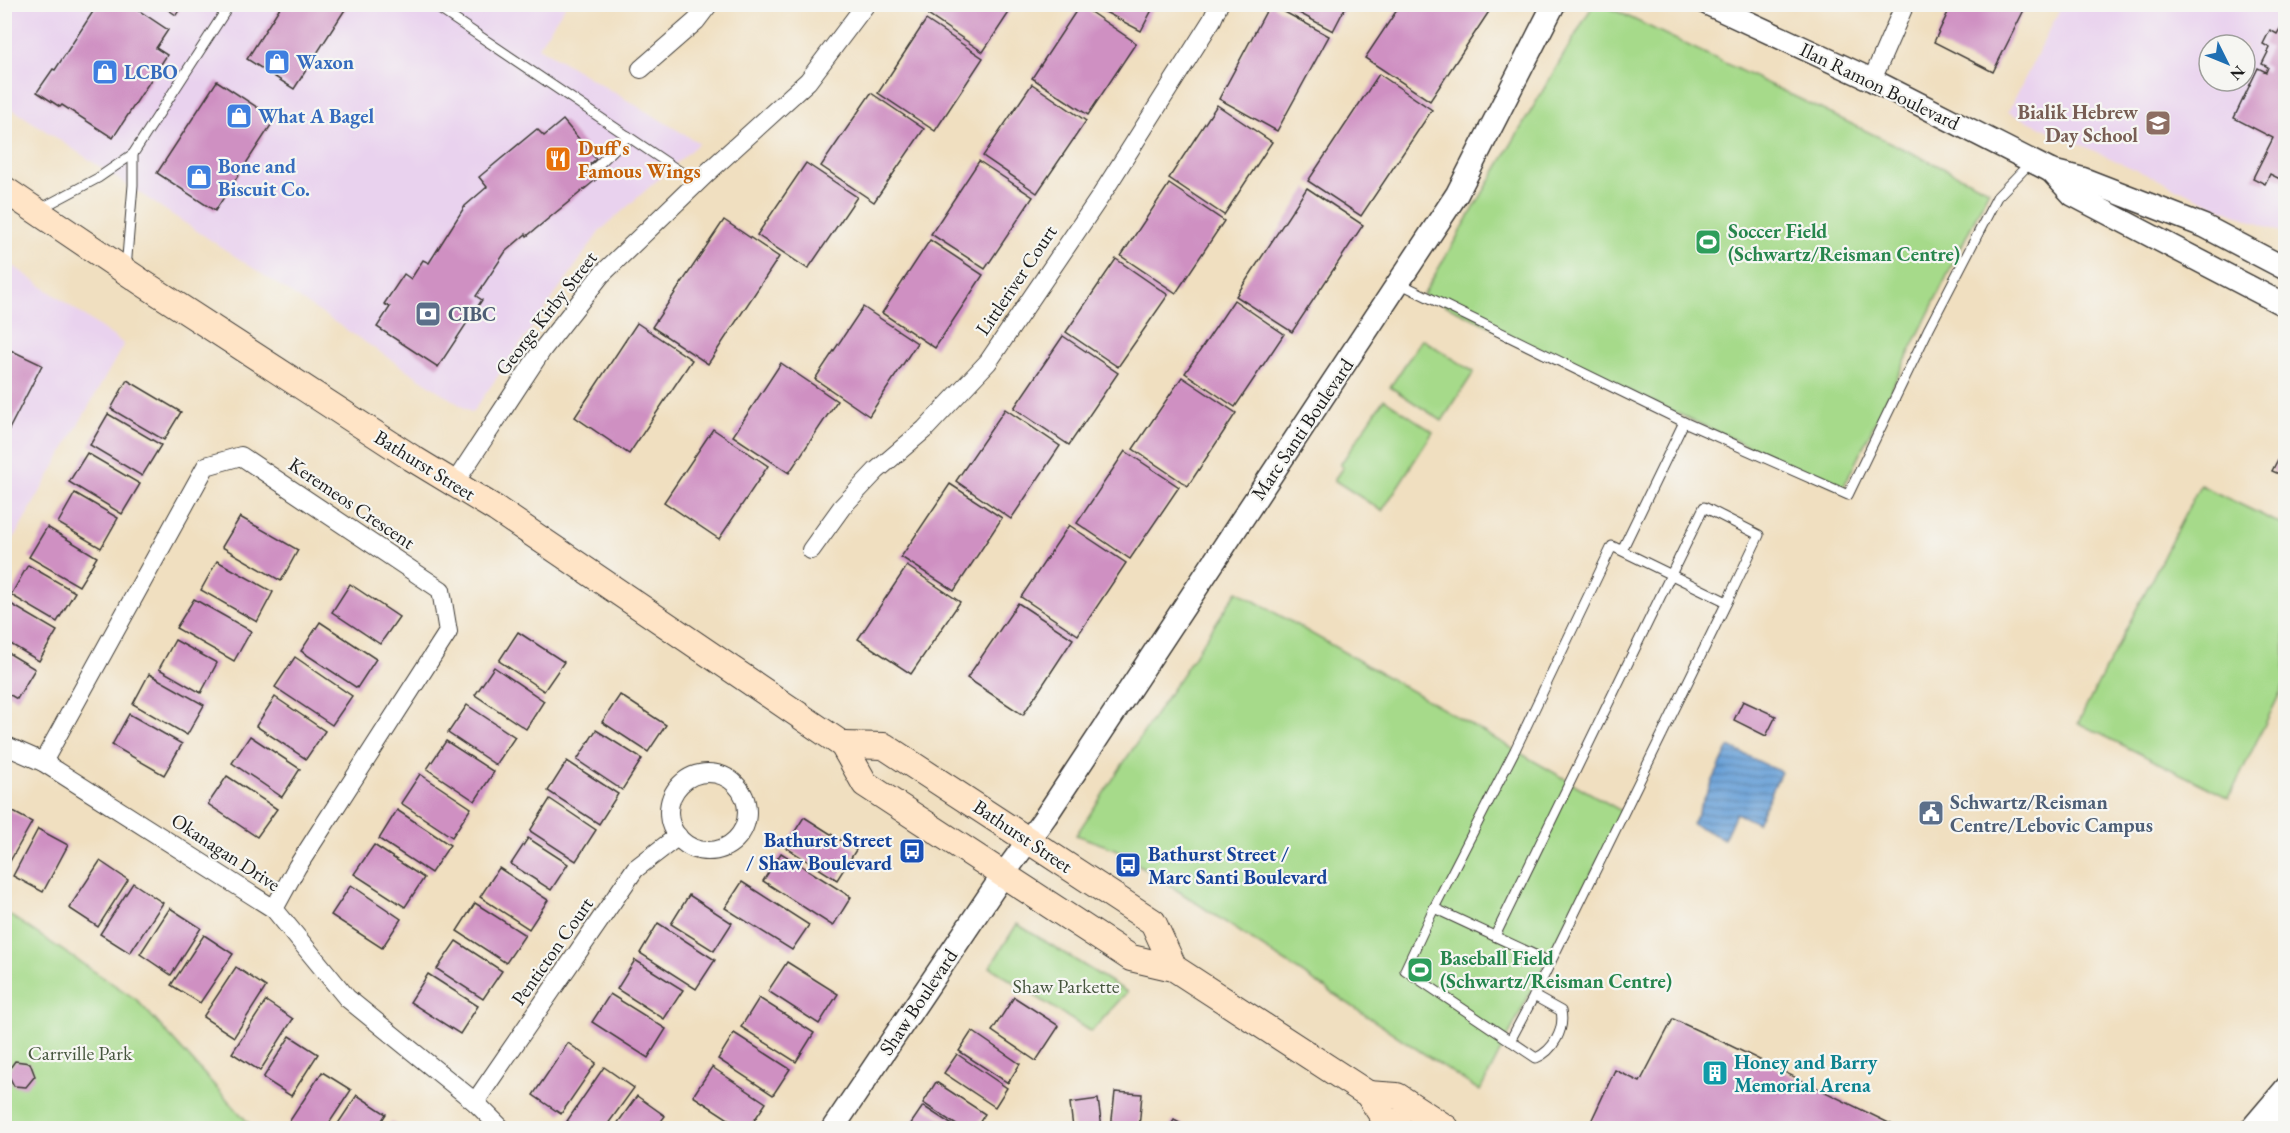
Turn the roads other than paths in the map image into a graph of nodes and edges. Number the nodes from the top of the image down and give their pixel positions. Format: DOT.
graph roads {
  1 [pos="230,4"];
  2 [pos="432,4"];
  3 [pos="709,4"];
  4 [pos="866,4"];
  5 [pos="1220,4"];
  6 [pos="1554,4"];
  7 [pos="1708,4"];
  8 [pos="1905,4"];
  9 [pos="641,69"];
  10 [pos="1872,80"];
  11 [pos="628,136"];
  12 [pos="134,154"];
  13 [pos="2041,165"];
  14 [pos="592,171"];
  15 [pos="697,183"];
  16 [pos="4,189"];
  17 [pos="36,211"];
  18 [pos="2286,269"];
  19 [pos="126,272"];
  20 [pos="1399,283"];
  21 [pos="2286,306"];
  22 [pos="1684,422"];
  23 [pos="454,484"];
  24 [pos="810,550"];
  25 [pos="1622,550"];
  26 [pos="1671,574"];
  27 [pos="1728,602"];
  28 [pos="4,745"];
  29 [pos="843,745"];
  30 [pos="43,762"];
  31 [pos="678,836"];
  32 [pos="1029,839"];
  33 [pos="1003,875"];
  34 [pos="1434,908"];
  35 [pos="274,909"];
  36 [pos="1495,936"];
  37 [pos="1550,962"];
  38 [pos="1174,968"];
  39 [pos="1534,996"];
  40 [pos="1510,1041"];
  41 [pos="2286,1088"];
  42 [pos="1368,1094"];
  43 [pos="475,1102"];
  44 [pos="2268,1109"];
  45 [pos="2286,1123"];
  46 [pos="501,1128"];
  47 [pos="832,1128"];
  48 [pos="1400,1128"];
  49 [pos="1446,1128"];
  50 [pos="2252,1128"];
  1 -- 12 [label="lane"];
  2 -- 11 [label="lane"];
  3 -- 9 [label="street"];
  4 -- 15 [label="street, George Kirby Street"];
  5 -- 24 [label="street, Littleriver Court"];
  6 -- 20 [label="street, Marc Santi Boulevard"];
  7 -- 10 [label="street, Ilan Ramon Boulevard"];
  8 -- 10 [label="street"];
  10 -- 13 [label="street, Ilan Ramon Boulevard"];
  11 -- 14 [label="lane"];
  11 -- 15 [label="lane"];
  12 -- 17 [label="lane"];
  12 -- 19 [label="lane"];
  13 -- 18 [label="street, Ilan Ramon Boulevard"];
  13 -- 21 [label="street, Ilan Ramon Boulevard"];
  13 -- 22 [label="lane"];
  15 -- 23 [label="street, George Kirby Street"];
  16 -- 17 [label="main road, Bathurst Street"];
  17 -- 19 [label="main road, Bathurst Street"];
  19 -- 23 [label="main road, Bathurst Street"];
  20 -- 22 [label="lane"];
  20 -- 32 [label="street, Marc Santi Boulevard"];
  22 -- 25 [label="lane"];
  23 -- 29 [label="main road, Bathurst Street"];
  25 -- 26 [label="lane"];
  25 -- 34 [label="lane"];
  26 -- 27 [label="lane"];
  26 -- 27 [label="lane"];
  26 -- 36 [label="lane"];
  27 -- 37 [label="lane"];
  28 -- 30 [label="street, Okanagan Drive"];
  29 -- 32 [label="main road, Bathurst Street"];
  29 -- 33 [label="main road, Bathurst Street"];
  30 -- 35 [label="street, Okanagan Drive"];
  30 -- 35 [label="street, Keremeos Crescent"];
  31 -- 31 [label="street"];
  31 -- 43 [label="street, Penticton Court"];
  32 -- 33 [label="street, Marc Santi Boulevard"];
  32 -- 38 [label="main road, Bathurst Street"];
  33 -- 38 [label="main road, Bathurst Street"];
  33 -- 47 [label="street, Shaw Boulevard"];
  34 -- 36 [label="lane"];
  34 -- 40 [label="lane"];
  35 -- 43 [label="street, Okanagan Drive"];
  36 -- 37 [label="lane"];
  37 -- 39 [label="lane"];
  38 -- 42 [label="main road, Bathurst Street"];
  39 -- 40 [label="lane"];
  39 -- 40 [label="lane"];
  41 -- 44 [label="street"];
  42 -- 48 [label="main road, Bathurst Street"];
  42 -- 49 [label="main road, Bathurst Street"];
  43 -- 46 [label="street, Okanagan Drive"];
  44 -- 45 [label="street"];
  44 -- 50 [label="street"];
}
